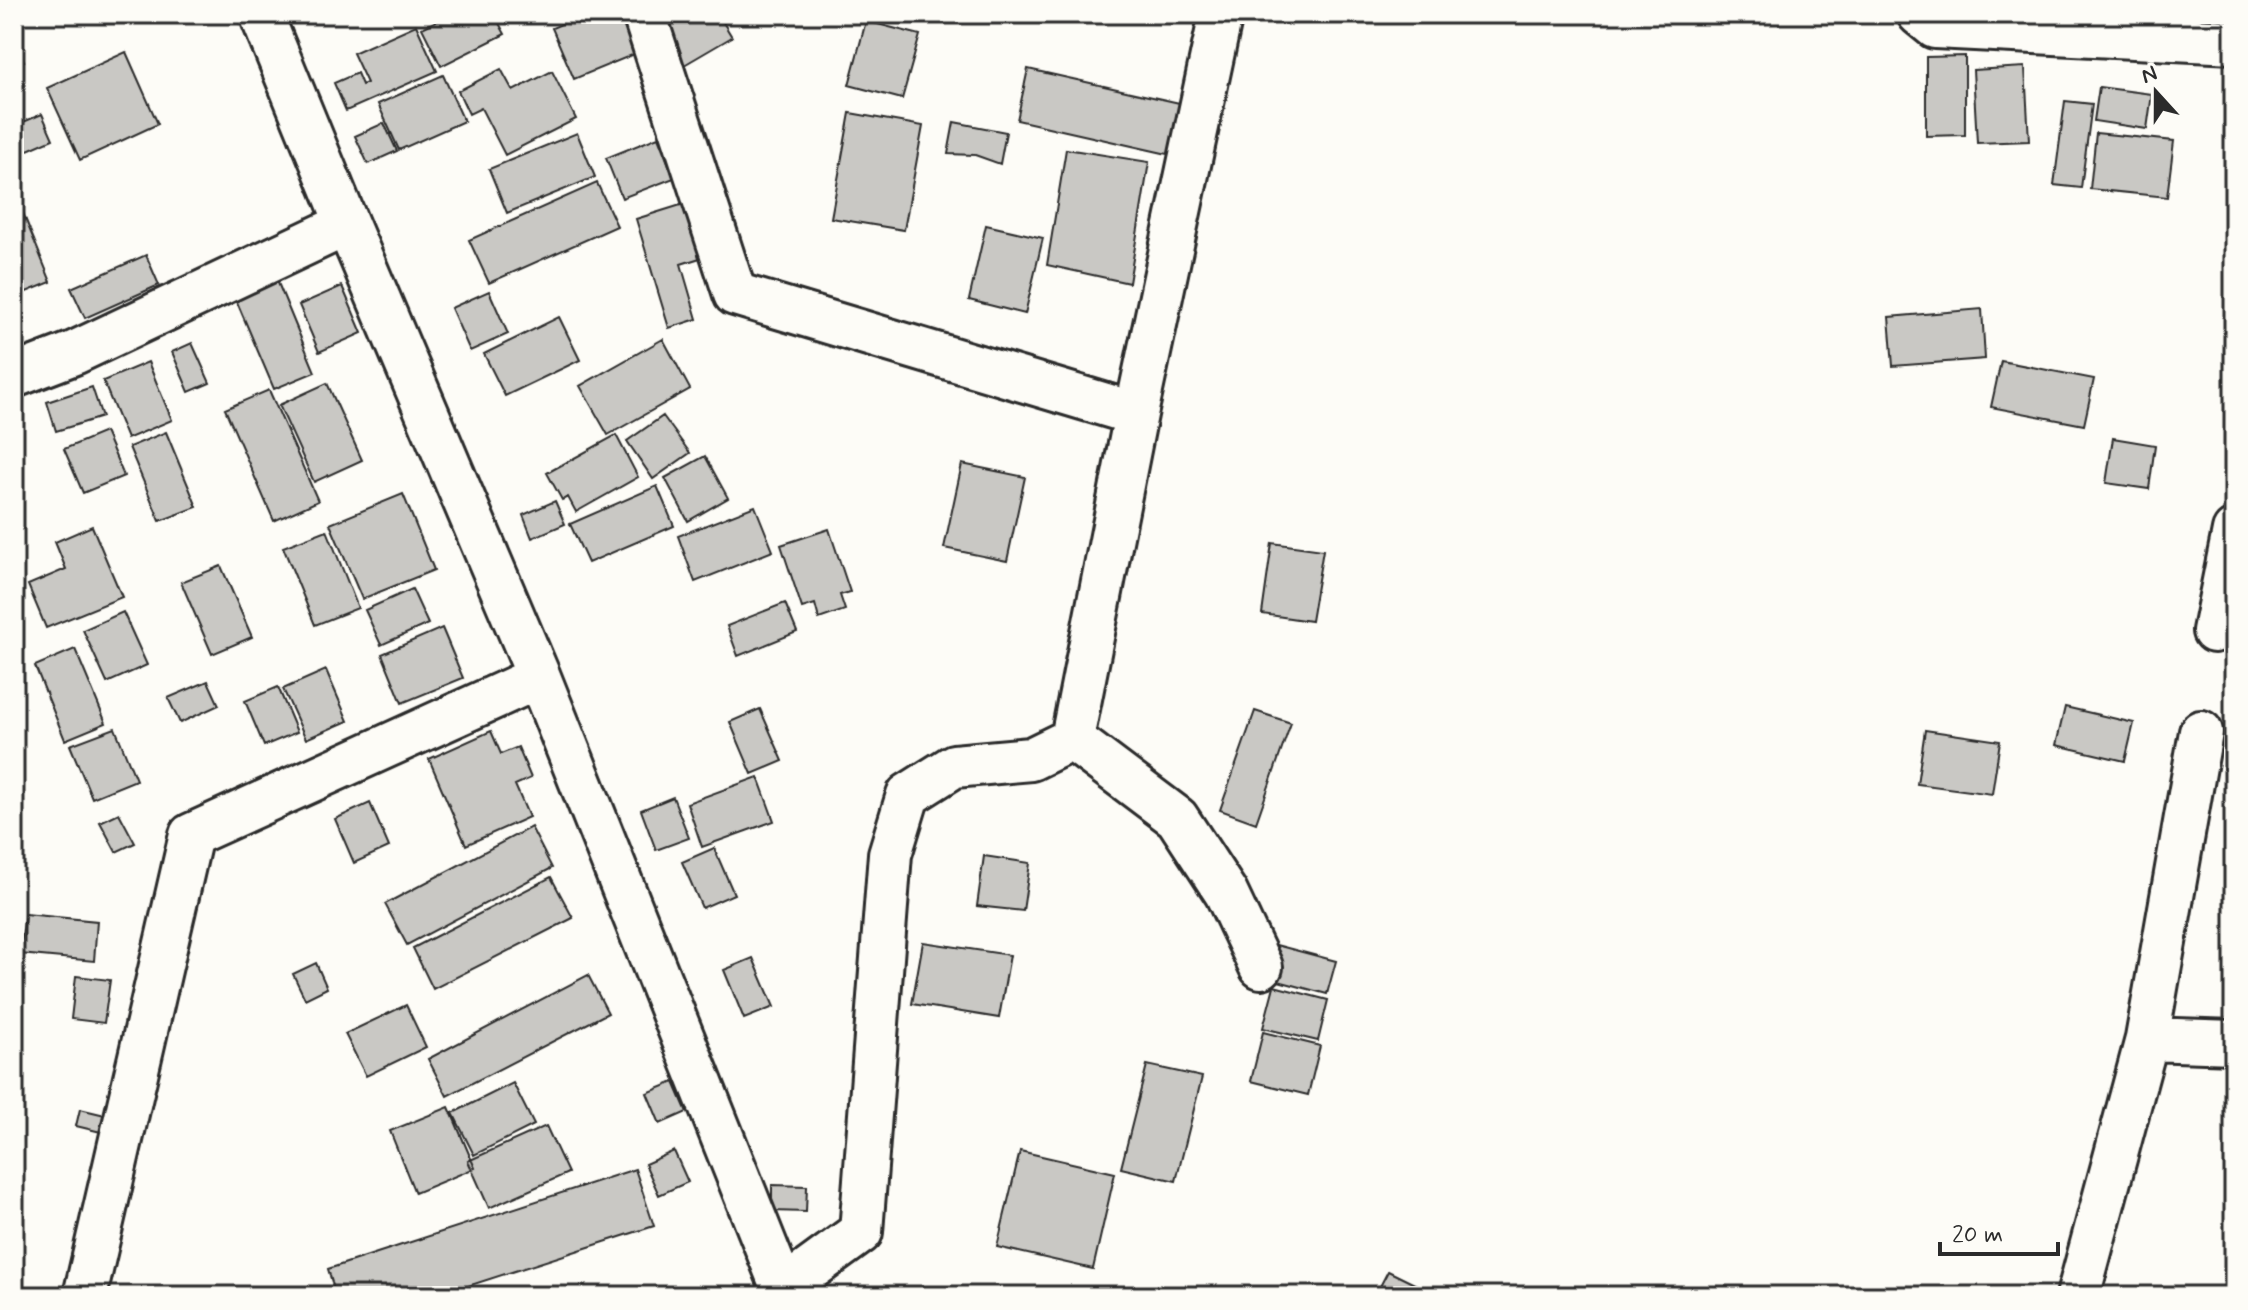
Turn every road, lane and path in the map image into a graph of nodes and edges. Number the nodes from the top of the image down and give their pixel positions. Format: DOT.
graph roads {
  1 [pos="261,14"];
  2 [pos="644,14"];
  3 [pos="1221,14"];
  4 [pos="1919,14"];
  5 [pos="2234,42"];
  6 [pos="347,224"];
  7 [pos="14,376"];
  8 [pos="1136,414"];
  9 [pos="2234,531"];
  10 [pos="2214,631"];
  11 [pos="539,677"];
  12 [pos="2201,732"];
  13 [pos="1072,739"];
  14 [pos="1261,967"];
  15 [pos="2147,1039"];
  16 [pos="2234,1042"];
  17 [pos="783,1292"];
  18 [pos="85,1296"];
  19 [pos="2078,1296"];
  1 -- 6 [label="street"];
  2 -- 8 [label="street"];
  3 -- 8 [label="street"];
  4 -- 5 [label="street"];
  6 -- 7 [label="street"];
  6 -- 11 [label="street"];
  8 -- 13 [label="street"];
  9 -- 10 [label="street"];
  11 -- 17 [label="street"];
  11 -- 18 [label="street"];
  12 -- 15 [label="street"];
  13 -- 14 [label="street"];
  13 -- 17 [label="street"];
  15 -- 16 [label="street"];
  15 -- 19 [label="street"];
}
